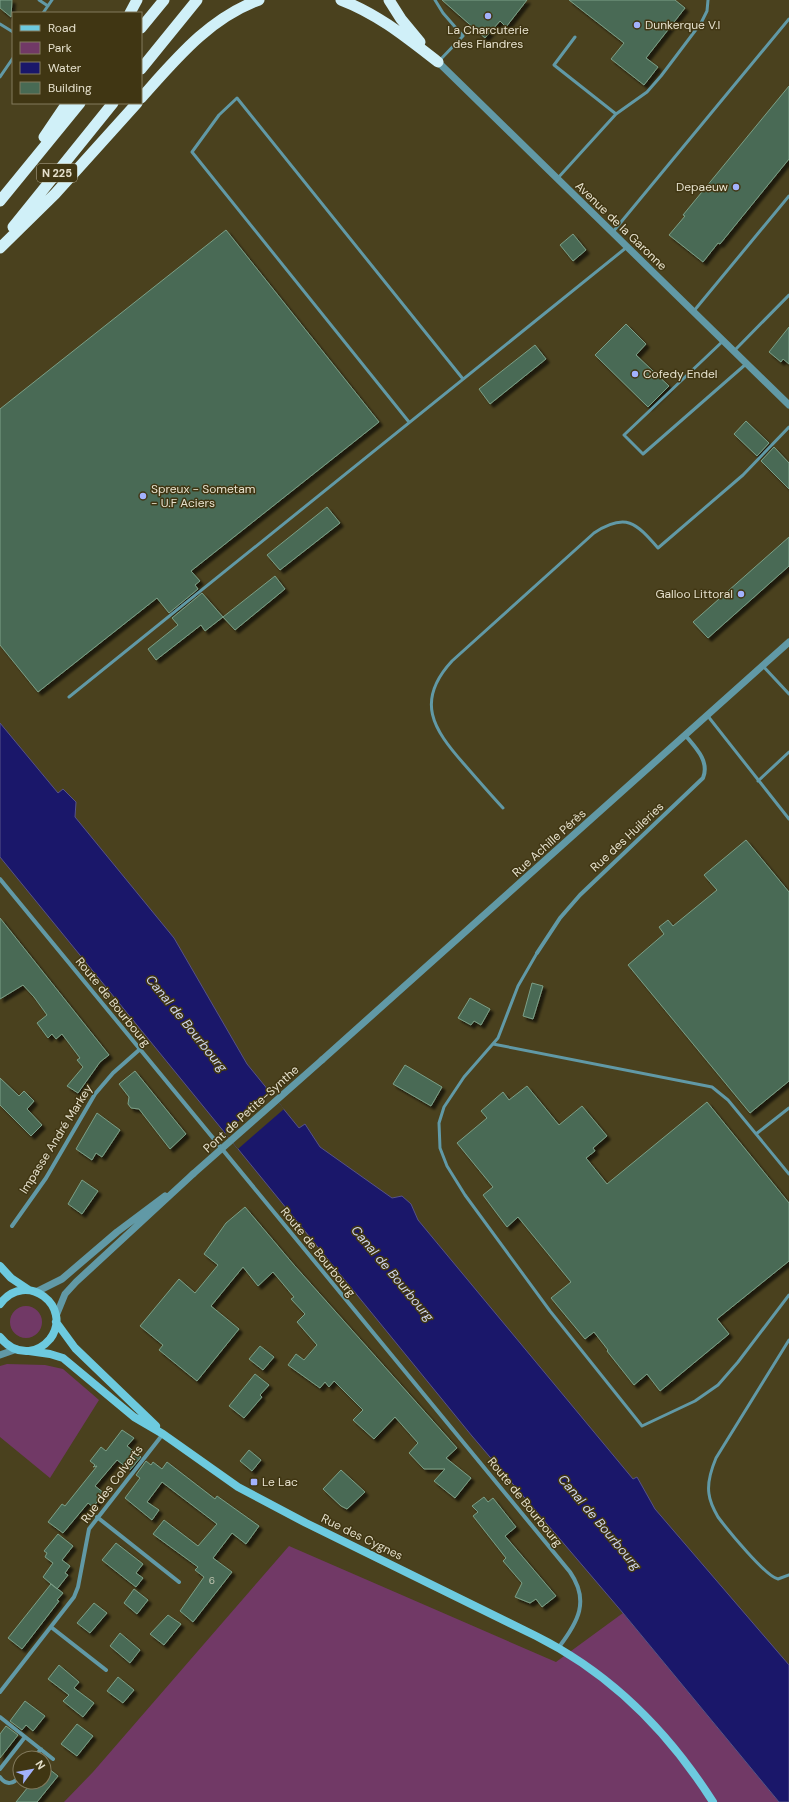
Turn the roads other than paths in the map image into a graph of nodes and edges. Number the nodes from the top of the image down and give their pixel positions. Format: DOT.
graph roads {
  1 [pos="39,0"];
  2 [pos="52,0"];
  3 [pos="136,0"];
  4 [pos="164,0"];
  5 [pos="197,0"];
  6 [pos="259,0"];
  7 [pos="341,0"];
  8 [pos="389,0"];
  9 [pos="436,0"];
  10 [pos="708,0"];
  11 [pos="48,6"];
  12 [pos="44,12"];
  13 [pos="130,12"];
  14 [pos="789,19"];
  15 [pos="0,24"];
  16 [pos="142,27"];
  17 [pos="12,31"];
  18 [pos="576,37"];
  19 [pos="12,59"];
  20 [pos="438,62"];
  21 [pos="142,68"];
  22 [pos="2,71"];
  23 [pos="0,77"];
  24 [pos="142,97"];
  25 [pos="66,104"];
  26 [pos="79,104"];
  27 [pos="112,104"];
  28 [pos="136,104"];
  29 [pos="616,114"];
  30 [pos="557,179"];
  31 [pos="789,196"];
  32 [pos="2,199"];
  33 [pos="612,233"];
  34 [pos="0,243"];
  35 [pos="627,247"];
  36 [pos="0,248"];
  37 [pos="789,295"];
  38 [pos="693,312"];
  39 [pos="723,341"];
  40 [pos="734,352"];
  41 [pos="746,364"];
  42 [pos="463,379"];
  43 [pos="789,406"];
  44 [pos="409,422"];
  45 [pos="789,427"];
  46 [pos="789,642"];
  47 [pos="762,665"];
  48 [pos="789,694"];
  49 [pos="69,697"];
  50 [pos="707,715"];
  51 [pos="685,735"];
  52 [pos="789,752"];
  53 [pos="758,781"];
  54 [pos="503,808"];
  55 [pos="789,819"];
  56 [pos="0,879"];
  57 [pos="537,953"];
  58 [pos="493,1044"];
  59 [pos="139,1050"];
  60 [pos="322,1060"];
  61 [pos="789,1108"];
  62 [pos="756,1134"];
  63 [pos="194,1174"];
  64 [pos="789,1174"];
  65 [pos="12,1226"];
  66 [pos="0,1266"];
  67 [pos="33,1291"];
  68 [pos="789,1295"];
  69 [pos="0,1304"];
  70 [pos="56,1319"];
  71 [pos="0,1336"];
  72 [pos="789,1340"];
  73 [pos="17,1350"];
  74 [pos="29,1351"];
  75 [pos="0,1355"];
  76 [pos="163,1434"];
  77 [pos="97,1517"];
  78 [pos="789,1575"];
  79 [pos="179,1582"];
  80 [pos="51,1627"];
  81 [pos="559,1647"];
  82 [pos="106,1670"];
  83 [pos="0,1692"];
  84 [pos="0,1717"];
  85 [pos="25,1737"];
  86 [pos="41,1749"];
  87 [pos="53,1759"];
  88 [pos="0,1769"];
  89 [pos="0,1777"];
  90 [pos="12,1783"];
  91 [pos="712,1802"];
  1 -- 11 [label="lane"];
  2 -- 11 [label="lane"];
  3 -- 13 [label="highway"];
  4 -- 16 [label="highway"];
  5 -- 21 [label="highway"];
  6 -- 24 [label="highway"];
  7 -- 20 [label="highway"];
  8 -- 20 [label="highway"];
  9 -- 20 [label="lane"];
  10 -- 29 [label="lane"];
  11 -- 12 [label="lane"];
  14 -- 33 [label="lane"];
  15 -- 17 [label="lane"];
  18 -- 29 [label="lane"];
  19 -- 22 [label="lane"];
  20 -- 30 [label="street, Avenue de la Garonne"];
  22 -- 23 [label="lane"];
  25 -- 32 [label="highway"];
  26 -- 32 [label="highway, N 225"];
  27 -- 34 [label="highway, N 225"];
  28 -- 36 [label="highway"];
  29 -- 30 [label="lane"];
  30 -- 33 [label="street, Avenue de la Garonne"];
  31 -- 38 [label="lane"];
  33 -- 35 [label="street, Avenue de la Garonne"];
  35 -- 38 [label="street, Avenue de la Garonne"];
  35 -- 42 [label="lane"];
  37 -- 40 [label="lane"];
  38 -- 39 [label="street, Avenue de la Garonne"];
  39 -- 40 [label="street, Avenue de la Garonne"];
  39 -- 41 [label="lane"];
  40 -- 41 [label="street, Avenue de la Garonne"];
  41 -- 43 [label="street, Avenue de la Garonne"];
  42 -- 44 [label="lane"];
  42 -- 44 [label="lane"];
  44 -- 49 [label="lane"];
  45 -- 54 [label="lane"];
  46 -- 47 [label="street, Rue Achille Pérès"];
  47 -- 48 [label="lane"];
  47 -- 50 [label="street, Rue Achille Pérès"];
  50 -- 51 [label="street, Rue Achille Pérès"];
  50 -- 53 [label="lane"];
  51 -- 57 [label="street, Rue des Huileries"];
  51 -- 60 [label="street, Rue Achille Pérès"];
  52 -- 53 [label="lane"];
  53 -- 55 [label="lane"];
  56 -- 59 [label="street, Route de Bourbourg"];
  57 -- 58 [label="lane"];
  58 -- 62 [label="lane"];
  58 -- 68 [label="lane"];
  59 -- 65 [label="street, Impasse André Markey"];
  59 -- 81 [label="street, Route de Bourbourg"];
  60 -- 63 [label="street, Pont de Petite-Synthe, bridge"];
  61 -- 62 [label="lane"];
  62 -- 64 [label="lane"];
  63 -- 67 [label="street"];
  63 -- 70 [label="street"];
  66 -- 67 [label="main road"];
  67 -- 69 [label="main road"];
  67 -- 70 [label="main road, Rue des Cygnes"];
  70 -- 74 [label="main road"];
  70 -- 76 [label="main road, Rue des Cygnes"];
  71 -- 73 [label="main road"];
  72 -- 78 [label="lane"];
  73 -- 74 [label="main road, Rue des Cygnes"];
  73 -- 75 [label="street"];
  74 -- 76 [label="main road, Rue des Cygnes"];
  76 -- 77 [label="street, Rue des Colverts"];
  76 -- 81 [label="main road, Rue des Cygnes"];
  77 -- 79 [label="street"];
  77 -- 80 [label="street, Rue des Colverts"];
  80 -- 82 [label="street"];
  80 -- 83 [label="street, Rue des Colverts"];
  81 -- 91 [label="main road, Rue des Cygnes"];
  84 -- 85 [label="street"];
  85 -- 86 [label="street"];
  85 -- 88 [label="street"];
  86 -- 87 [label="street"];
  89 -- 90 [label="street"];
}
